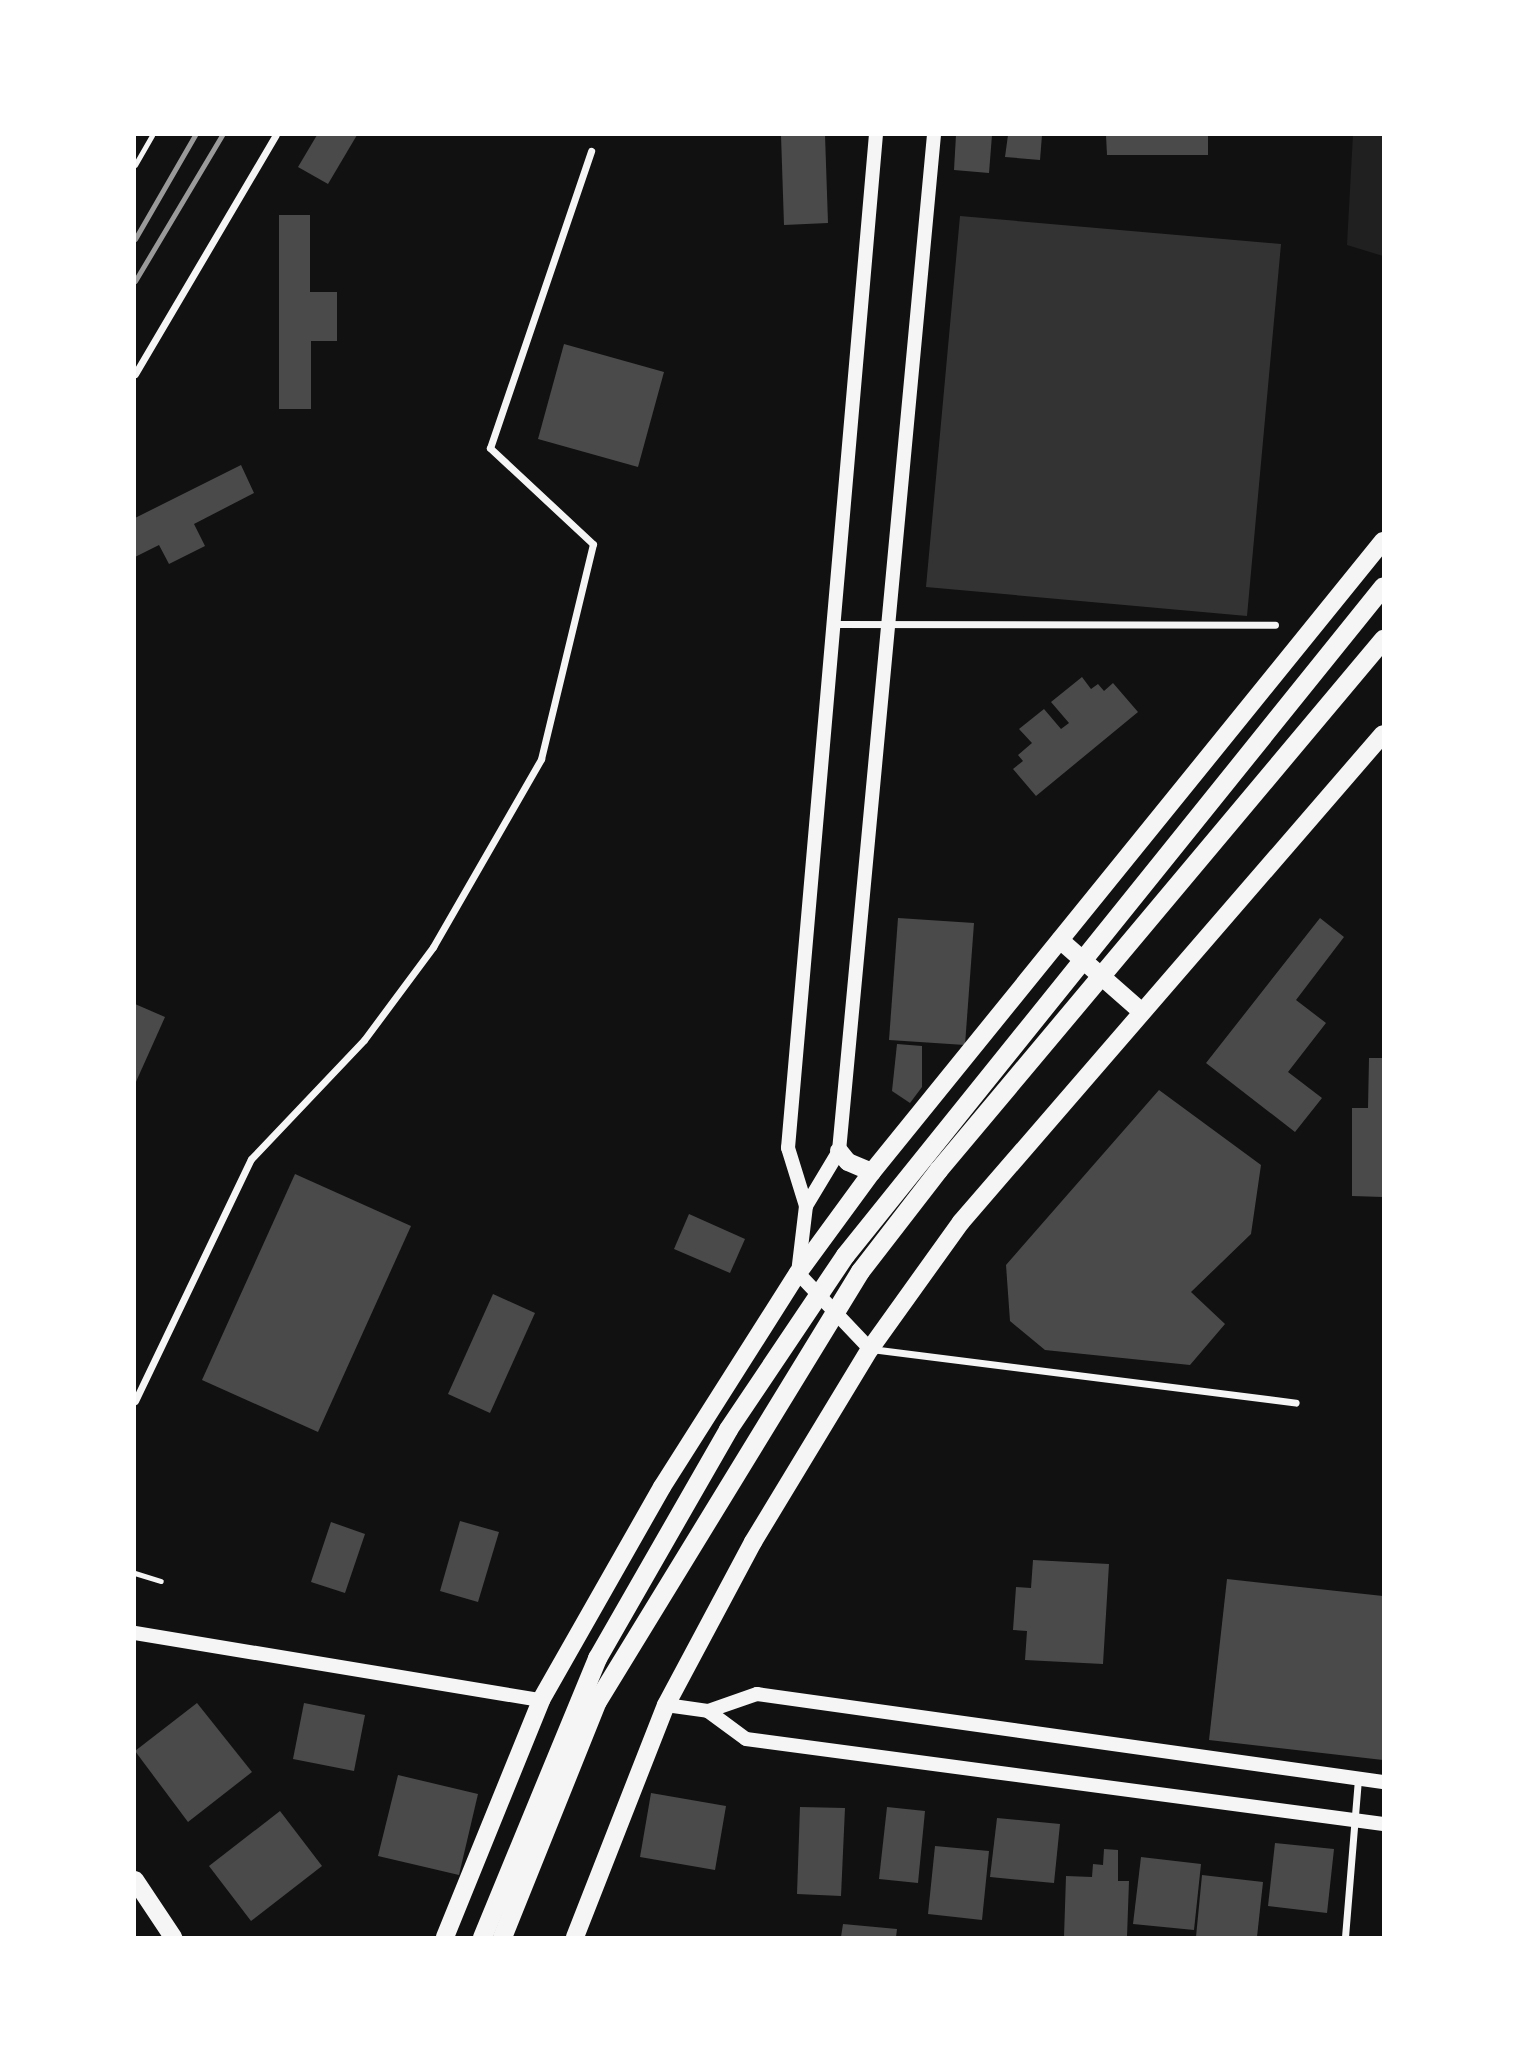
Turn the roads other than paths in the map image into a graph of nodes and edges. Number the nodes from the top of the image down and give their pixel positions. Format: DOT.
graph roads {
  1 [pos="276,135"];
  2 [pos="876,135"];
  3 [pos="934,135"];
  4 [pos="591,151"];
  5 [pos="135,374"];
  6 [pos="1383,541"];
  7 [pos="1383,586"];
  8 [pos="833,624"];
  9 [pos="888,624"];
  10 [pos="1275,625"];
  11 [pos="1383,639"];
  12 [pos="1383,734"];
  13 [pos="1060,940"];
  14 [pos="1142,1013"];
  15 [pos="839,1151"];
  16 [pos="872,1172"];
  17 [pos="806,1206"];
  18 [pos="799,1273"];
  19 [pos="870,1349"];
  20 [pos="135,1401"];
  21 [pos="1296,1403"];
  22 [pos="135,1633"];
  23 [pos="541,1700"];
  24 [pos="666,1704"];
  25 [pos="708,1711"];
  26 [pos="1359,1779"];
  27 [pos="1383,1782"];
  28 [pos="1356,1821"];
  29 [pos="1383,1824"];
  30 [pos="135,1880"];
  31 [pos="173,1937"];
  32 [pos="445,1937"];
  33 [pos="482,1937"];
  34 [pos="502,1937"];
  35 [pos="575,1937"];
  36 [pos="1345,1937"];
  1 -- 5 [label="street"];
  2 -- 8 [label="main road"];
  3 -- 9 [label="main road"];
  4 -- 20 [label="street"];
  6 -- 13 [label="main road"];
  7 -- 33 [label="highway"];
  8 -- 9 [label="street"];
  8 -- 17 [label="main road"];
  9 -- 10 [label="street"];
  9 -- 15 [label="main road"];
  11 -- 34 [label="highway"];
  12 -- 14 [label="main road"];
  13 -- 14 [label="main road"];
  13 -- 16 [label="main road"];
  14 -- 19 [label="main road"];
  15 -- 16 [label="main road"];
  15 -- 17 [label="main road"];
  16 -- 18 [label="main road"];
  17 -- 18 [label="main road"];
  18 -- 19 [label="main road"];
  18 -- 23 [label="main road"];
  19 -- 21 [label="street"];
  19 -- 24 [label="main road"];
  22 -- 23 [label="main road"];
  23 -- 32 [label="main road"];
  24 -- 25 [label="main road"];
  24 -- 35 [label="main road"];
  25 -- 26 [label="main road"];
  25 -- 28 [label="main road"];
  26 -- 27 [label="main road"];
  26 -- 28 [label="street"];
  28 -- 29 [label="main road"];
  28 -- 36 [label="street"];
  30 -- 31 [label="main road"];
}
